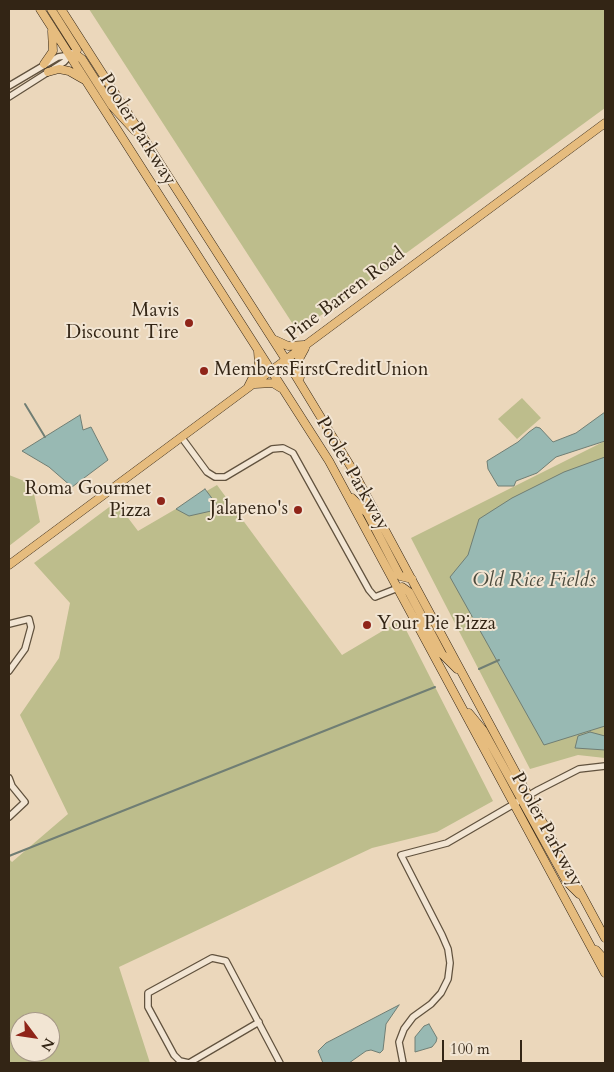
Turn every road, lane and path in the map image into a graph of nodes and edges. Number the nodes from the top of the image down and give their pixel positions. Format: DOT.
graph roads {
  1 [pos="40,9"];
  2 [pos="51,9"];
  3 [pos="61,9"];
  4 [pos="51,26"];
  5 [pos="84,46"];
  6 [pos="73,53"];
  7 [pos="44,64"];
  8 [pos="48,72"];
  9 [pos="88,83"];
  10 [pos="9,86"];
  11 [pos="9,97"];
  12 [pos="605,123"];
  13 [pos="148,145"];
  14 [pos="273,340"];
  15 [pos="307,344"];
  16 [pos="257,346"];
  17 [pos="286,360"];
  18 [pos="272,371"];
  19 [pos="300,383"];
  20 [pos="255,384"];
  21 [pos="245,391"];
  22 [pos="286,392"];
  23 [pos="182,438"];
  24 [pos="344,489"];
  25 [pos="9,564"];
  26 [pos="412,579"];
  27 [pos="398,588"];
  28 [pos="9,624"];
  29 [pos="9,671"];
  30 [pos="464,676"];
  31 [pos="458,700"];
  32 [pos="605,766"];
  33 [pos="9,778"];
  34 [pos="525,798"];
  35 [pos="513,804"];
  36 [pos="9,817"];
  37 [pos="605,938"];
  38 [pos="587,939"];
  39 [pos="605,960"];
  40 [pos="605,973"];
  41 [pos="260,1022"];
  42 [pos="189,1063"];
  43 [pos="280,1063"];
  44 [pos="403,1063"];
  1 -- 4 [label="main road, Pooler Parkway"];
  2 -- 6 [label="main road"];
  3 -- 5 [label="main road, Pooler Parkway"];
  4 -- 6 [label="main road, Pooler Parkway"];
  4 -- 7 [label="main road"];
  5 -- 6 [label="street"];
  5 -- 13 [label="main road, Pooler Parkway"];
  6 -- 7 [label="street"];
  6 -- 8 [label="street"];
  6 -- 9 [label="main road, Pooler Parkway"];
  6 -- 13 [label="main road"];
  7 -- 10 [label="street"];
  8 -- 9 [label="main road"];
  8 -- 11 [label="street"];
  9 -- 16 [label="main road, Pooler Parkway"];
  12 -- 15 [label="main road, Pine Barren Road"];
  13 -- 14 [label="main road, Pooler Parkway"];
  14 -- 15 [label="main road"];
  14 -- 17 [label="main road, Pooler Parkway"];
  15 -- 17 [label="main road, Pine Barren Road"];
  15 -- 19 [label="main road"];
  16 -- 18 [label="main road, Pooler Parkway"];
  16 -- 21 [label="main road"];
  17 -- 18 [label="main road, Pine Barren Road"];
  17 -- 19 [label="main road, Pooler Parkway"];
  18 -- 20 [label="main road, Pine Barren Road"];
  18 -- 22 [label="main road, Pooler Parkway"];
  19 -- 26 [label="main road, Pooler Parkway"];
  20 -- 21 [label="main road, Pine Barren Road"];
  20 -- 22 [label="main road"];
  21 -- 23 [label="main road, Pine Barren Road"];
  22 -- 24 [label="main road, Pooler Parkway"];
  23 -- 25 [label="main road, Pine Barren Road"];
  23 -- 27 [label="street"];
  24 -- 26 [label="main road"];
  24 -- 27 [label="main road, Pooler Parkway"];
  26 -- 30 [label="main road, Pooler Parkway"];
  27 -- 30 [label="main road"];
  27 -- 31 [label="main road, Pooler Parkway"];
  28 -- 29 [label="street"];
  30 -- 34 [label="main road, Pooler Parkway"];
  31 -- 34 [label="main road"];
  31 -- 35 [label="main road, Pooler Parkway"];
  32 -- 34 [label="street"];
  33 -- 36 [label="street"];
  34 -- 35 [label="street"];
  34 -- 37 [label="main road, Pooler Parkway"];
  35 -- 38 [label="main road, Pooler Parkway"];
  35 -- 44 [label="street"];
  38 -- 39 [label="main road"];
  38 -- 40 [label="main road, Pooler Parkway"];
  41 -- 42 [label="street"];
  41 -- 42 [label="street"];
  41 -- 43 [label="street"];
}
